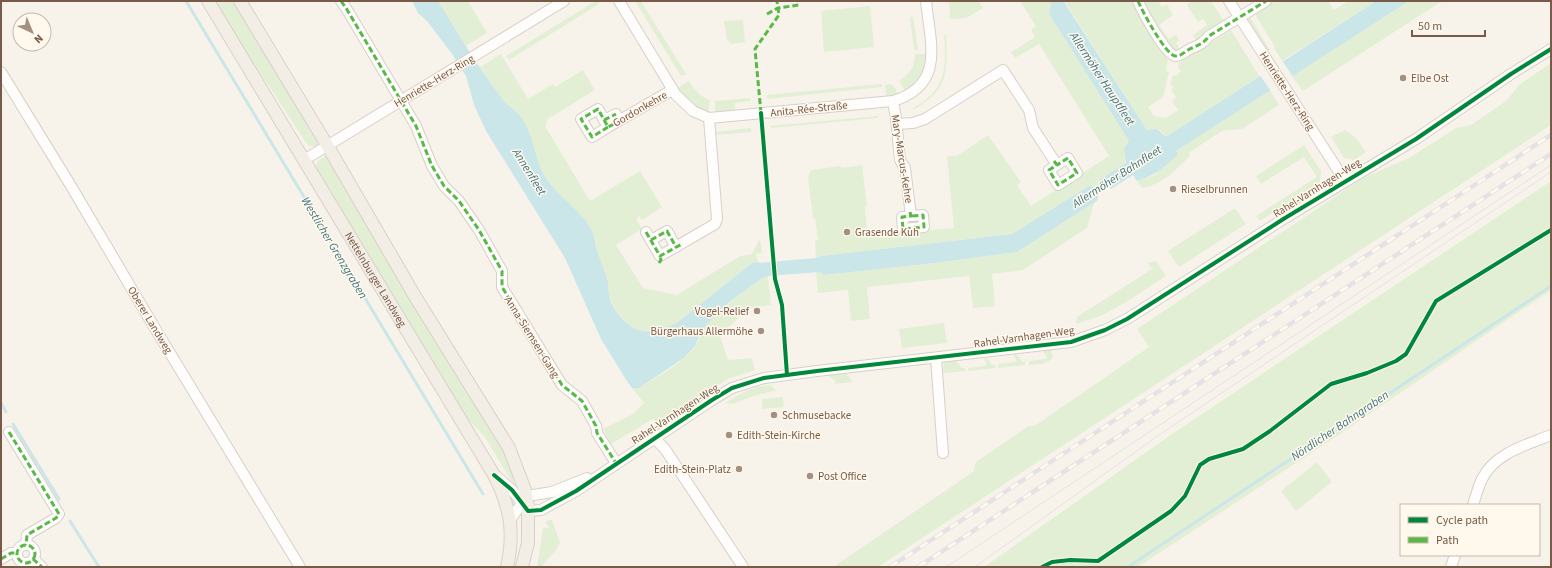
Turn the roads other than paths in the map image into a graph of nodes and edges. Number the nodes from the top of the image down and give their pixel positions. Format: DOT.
graph roads {
  1 [pos="208,1"];
  2 [pos="240,1"];
  3 [pos="341,1"];
  4 [pos="564,1"];
  5 [pos="619,1"];
  6 [pos="926,1"];
  7 [pos="1138,1"];
  8 [pos="1229,1"];
  9 [pos="1266,1"];
  10 [pos="1239,17"];
  11 [pos="1551,49"];
  12 [pos="1,72"];
  13 [pos="672,90"];
  14 [pos="400,101"];
  15 [pos="893,101"];
  16 [pos="616,114"];
  17 [pos="709,118"];
  18 [pos="606,124"];
  19 [pos="897,124"];
  20 [pos="327,145"];
  21 [pos="304,160"];
  22 [pos="1050,168"];
  23 [pos="1345,181"];
  24 [pos="903,216"];
  25 [pos="676,246"];
  26 [pos="936,358"];
  27 [pos="9,432"];
  28 [pos="1551,435"];
  29 [pos="654,439"];
  30 [pos="943,453"];
  31 [pos="616,463"];
  32 [pos="605,470"];
  33 [pos="494,475"];
  34 [pos="526,503"];
  35 [pos="1473,504"];
  36 [pos="510,520"];
  37 [pos="26,546"];
  38 [pos="18,553"];
  39 [pos="1455,556"];
  40 [pos="1,559"];
  41 [pos="34,559"];
  42 [pos="42,567"];
  43 [pos="300,567"];
  44 [pos="507,567"];
  45 [pos="522,567"];
  46 [pos="743,567"];
  47 [pos="1451,567"];
  1 -- 21 [label="main road, Nettelnburger Landweg"];
  2 -- 20 [label="main road"];
  3 -- 14 [label="street, Anna-Siemsen-Gang"];
  4 -- 14 [label="street, Henriette-Herz-Ring"];
  5 -- 13 [label="street, Anita-Rée-Straße"];
  6 -- 15 [label="street, Anita-Rée-Straße"];
  7 -- 10 [label="street"];
  8 -- 10 [label="street, Henriette-Herz-Ring"];
  9 -- 10 [label="street"];
  10 -- 23 [label="street, Henriette-Herz-Ring"];
  11 -- 23 [label="street, Rahel-Varnhagen-Weg"];
  12 -- 43 [label="street, Oberer Landweg"];
  13 -- 17 [label="street, Anita-Rée-Straße"];
  13 -- 18 [label="street, Gordonkehre"];
  14 -- 20 [label="street, Henriette-Herz-Ring"];
  14 -- 31 [label="street, Anna-Siemsen-Gang"];
  15 -- 17 [label="street, Anita-Rée-Straße"];
  15 -- 19 [label="street, Mary-Marcus-Kehre"];
  16 -- 18 [label="street, Gordonkehre"];
  17 -- 25 [label="street"];
  18 -- 18 [label="street, Gordonkehre"];
  19 -- 22 [label="street"];
  19 -- 24 [label="street, Mary-Marcus-Kehre"];
  20 -- 21 [label="street, Henriette-Herz-Ring"];
  20 -- 34 [label="main road"];
  21 -- 33 [label="main road, Nettelnburger Landweg"];
  22 -- 22 [label="street"];
  23 -- 26 [label="street, Rahel-Varnhagen-Weg"];
  24 -- 24 [label="street, Mary-Marcus-Kehre"];
  25 -- 25 [label="street"];
  26 -- 29 [label="street, Rahel-Varnhagen-Weg"];
  26 -- 30 [label="street"];
  27 -- 37 [label="street"];
  28 -- 35 [label="street"];
  29 -- 31 [label="street, Rahel-Varnhagen-Weg"];
  29 -- 46 [label="street, Rahel-Varnhagen-Weg"];
  31 -- 32 [label="street, Rahel-Varnhagen-Weg"];
  32 -- 34 [label="street, Rahel-Varnhagen-Weg"];
  32 -- 34 [label="street, Rahel-Varnhagen-Weg"];
  33 -- 34 [label="street"];
  33 -- 36 [label="main road, Nettelnburger Landweg"];
  34 -- 36 [label="street"];
  34 -- 45 [label="main road"];
  36 -- 44 [label="main road, Nettelnburger Landweg"];
  37 -- 38 [label="street"];
  37 -- 41 [label="street"];
  38 -- 40 [label="street"];
  38 -- 41 [label="street"];
  39 -- 47 [label="street"];
  41 -- 42 [label="street"];
}
